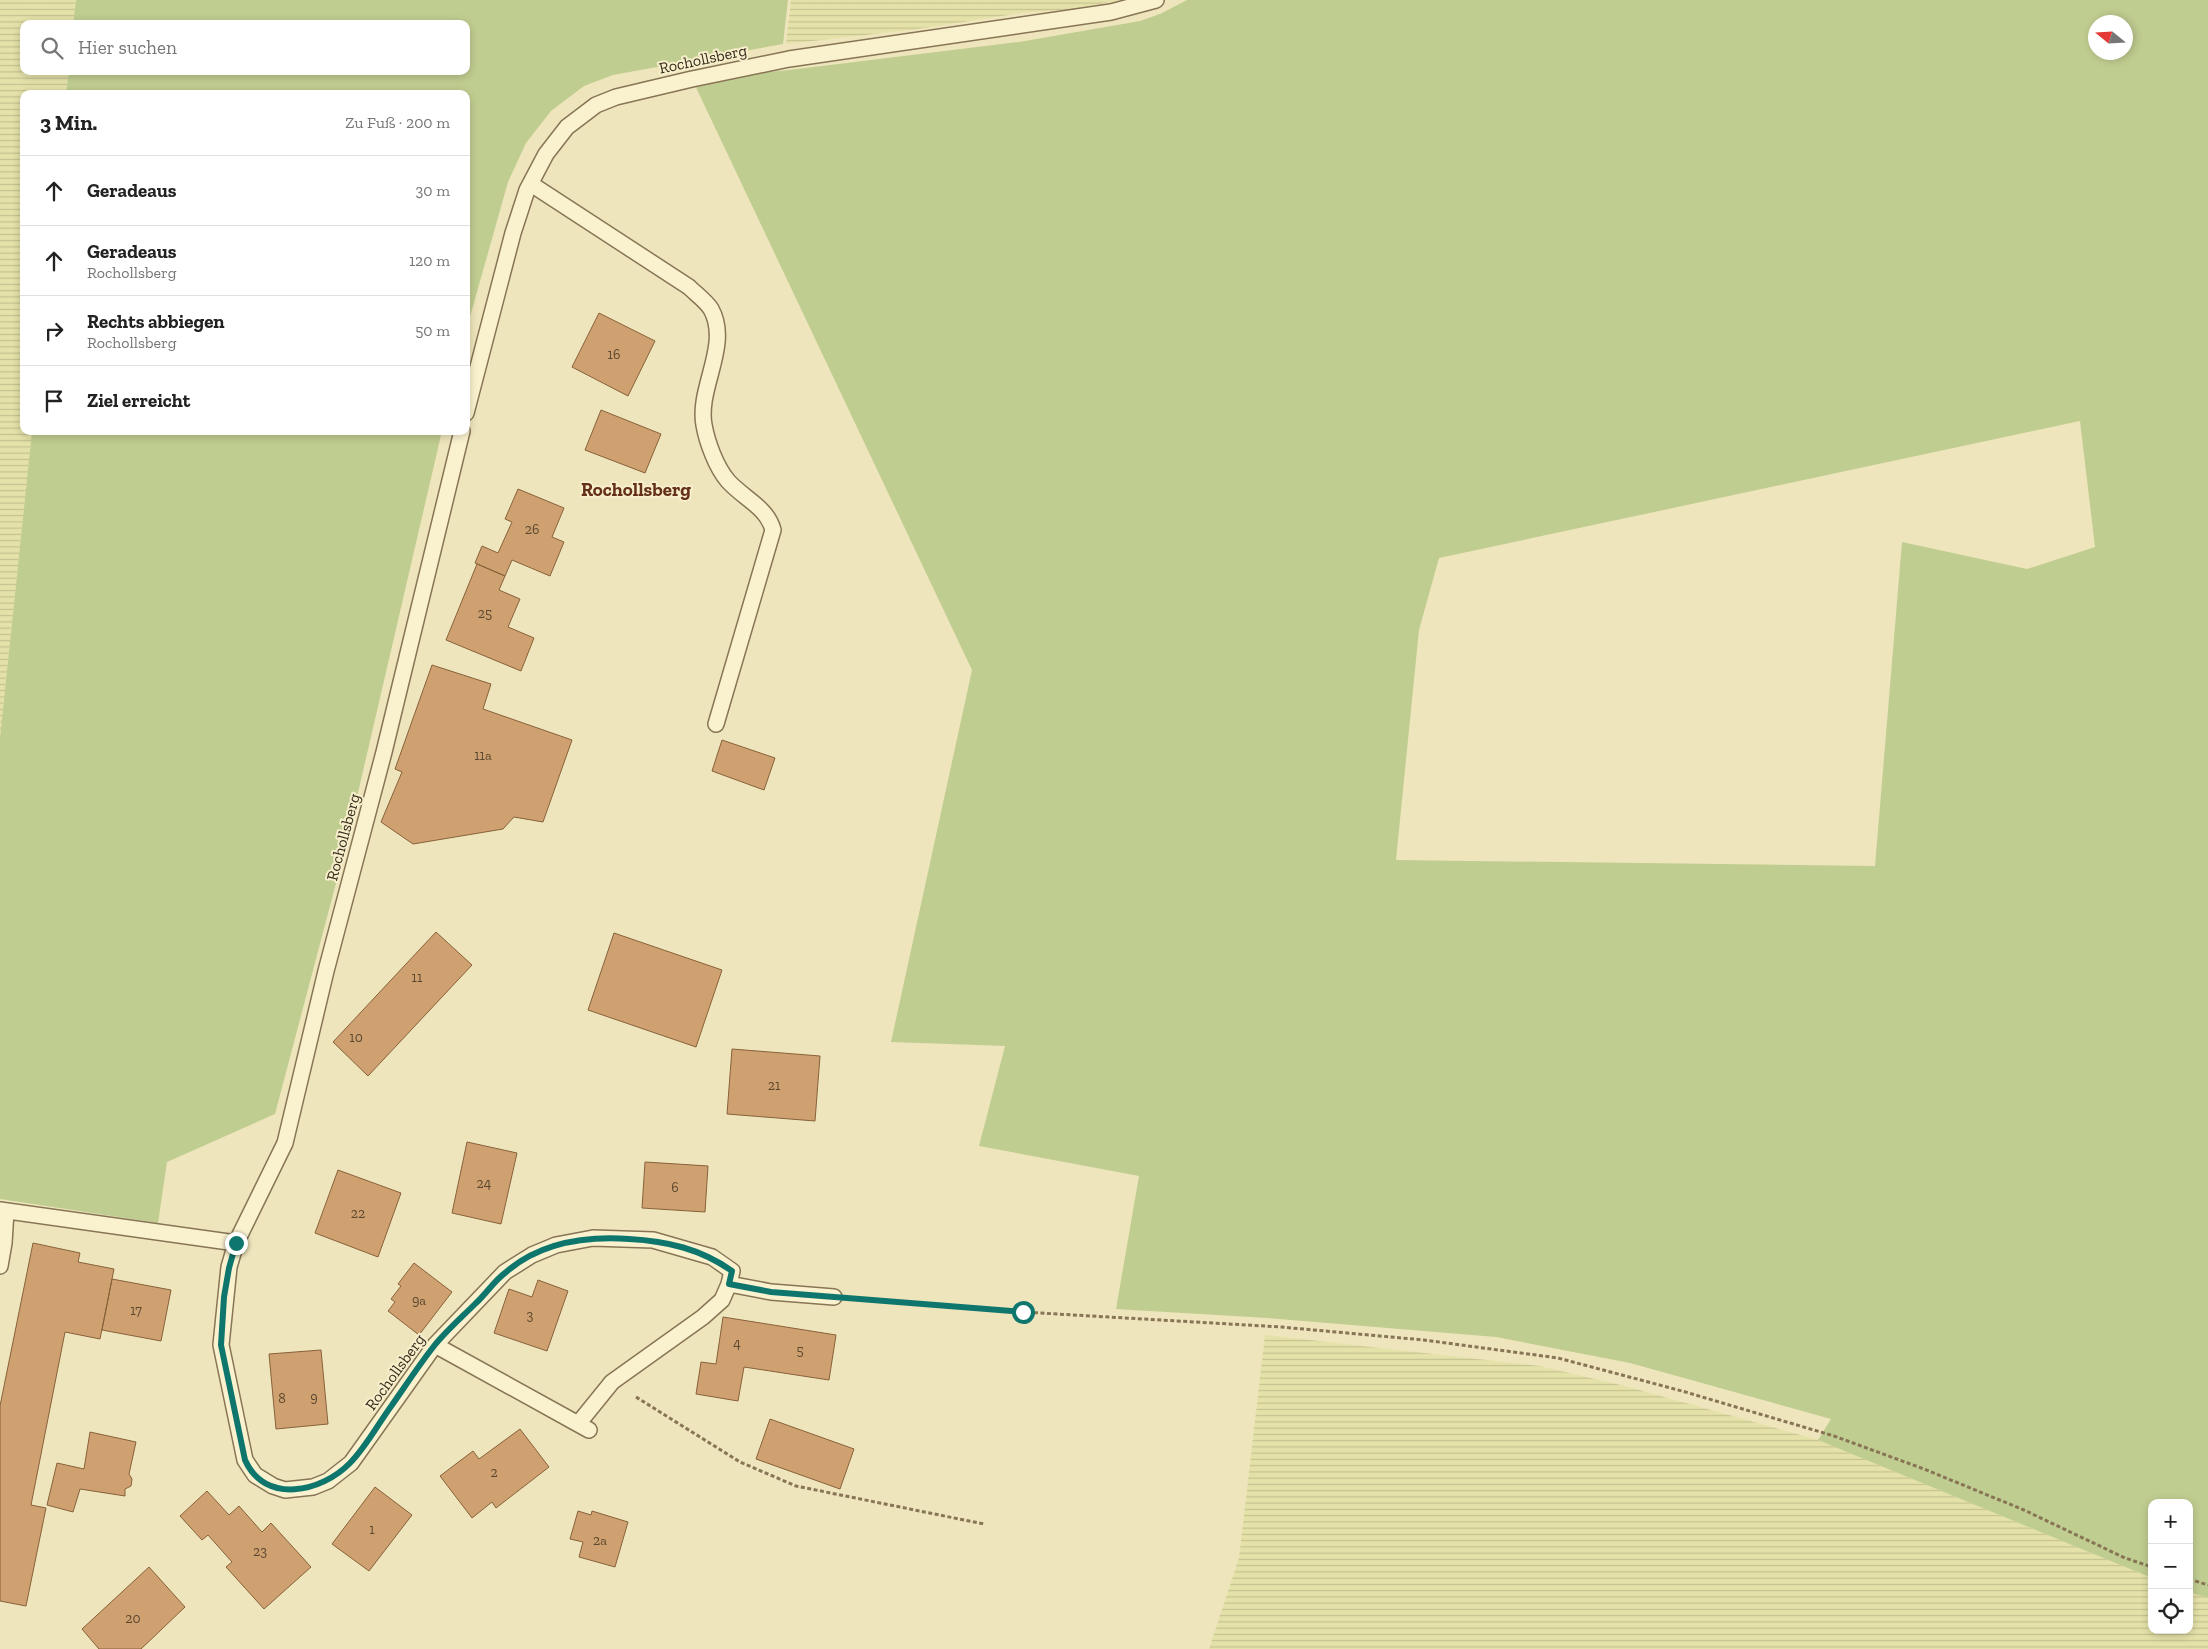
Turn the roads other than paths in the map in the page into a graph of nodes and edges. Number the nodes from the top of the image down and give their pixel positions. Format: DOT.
graph roads {
  1 [pos="1156,0"];
  2 [pos="531,184"];
  3 [pos="470,398"];
  4 [pos="461,435"];
  5 [pos="716,724"];
  6 [pos="3,1210"];
  7 [pos="236,1243"];
  8 [pos="0,1266"];
  9 [pos="729,1284"];
  10 [pos="834,1297"];
  11 [pos="435,1345"];
  1 -- 2 [label="lane, Rochollsberg"];
  2 -- 3 [label="lane, Rochollsberg"];
  2 -- 5 [label="lane"];
  4 -- 7 [label="lane, Rochollsberg"];
  6 -- 7 [label="lane"];
  6 -- 8 [label="lane"];
  7 -- 11 [label="lane, Rochollsberg"];
  9 -- 10 [label="lane"];
  9 -- 11 [label="lane, Rochollsberg"];
  9 -- 11 [label="lane"];
}
